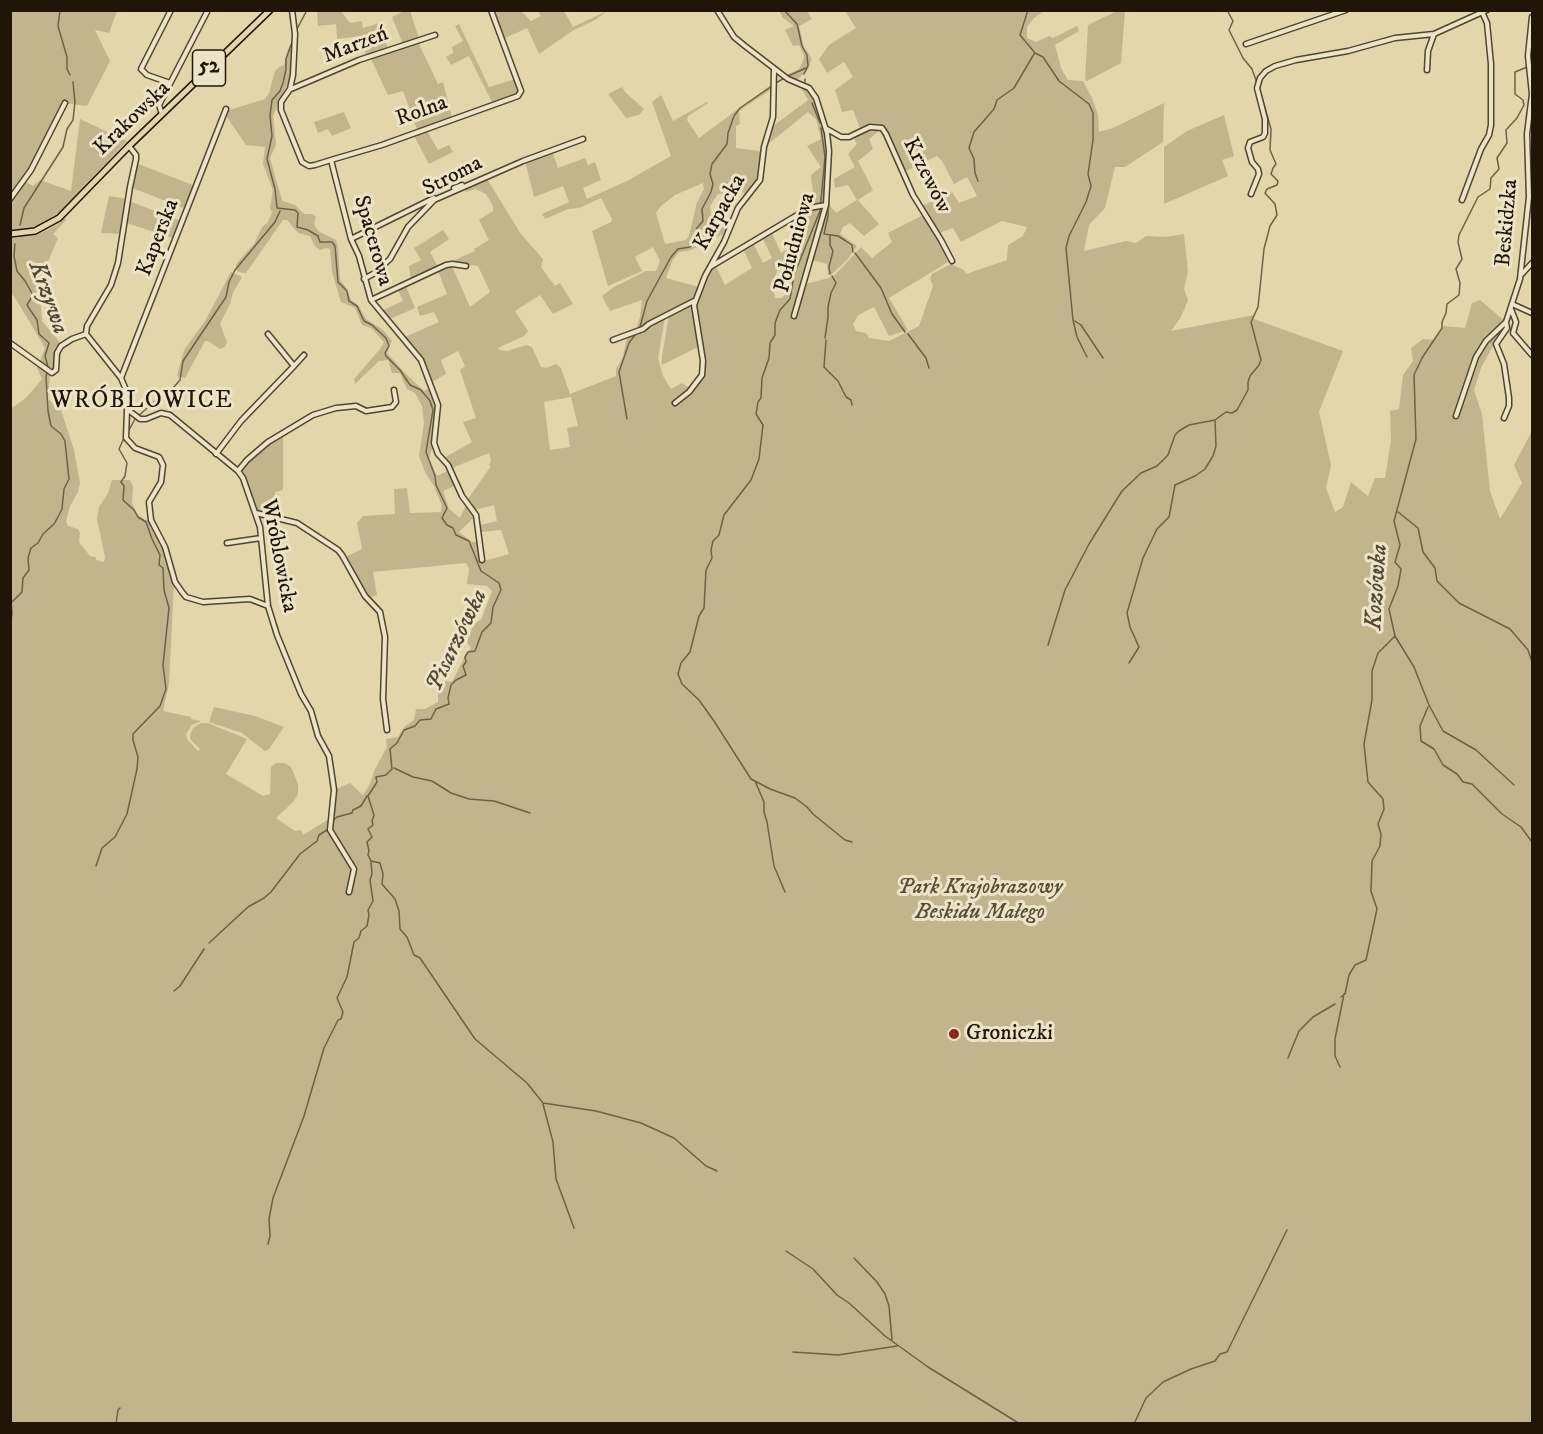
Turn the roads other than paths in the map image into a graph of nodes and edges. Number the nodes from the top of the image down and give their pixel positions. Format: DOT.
graph roads {
  1 [pos="171,10"];
  2 [pos="208,10"];
  3 [pos="270,10"];
  4 [pos="292,10"];
  5 [pos="491,10"];
  6 [pos="717,10"];
  7 [pos="1346,10"];
  8 [pos="1485,12"];
  9 [pos="1533,17"];
  10 [pos="435,34"];
  11 [pos="1434,34"];
  12 [pos="1246,44"];
  13 [pos="774,69"];
  14 [pos="1427,70"];
  15 [pos="170,83"];
  16 [pos="290,90"];
  17 [pos="65,103"];
  18 [pos="226,109"];
  19 [pos="162,114"];
  20 [pos="826,129"];
  21 [pos="583,139"];
  22 [pos="129,146"];
  23 [pos="331,160"];
  24 [pos="462,185"];
  25 [pos="1251,194"];
  26 [pos="10,199"];
  27 [pos="1462,200"];
  28 [pos="826,205"];
  29 [pos="10,234"];
  30 [pos="351,239"];
  31 [pos="952,261"];
  32 [pos="1533,263"];
  33 [pos="466,266"];
  34 [pos="709,267"];
  35 [pos="1520,275"];
  36 [pos="364,279"];
  37 [pos="371,300"];
  38 [pos="695,301"];
  39 [pos="1512,306"];
  40 [pos="1533,313"];
  41 [pos="794,316"];
  42 [pos="1506,322"];
  43 [pos="86,334"];
  44 [pos="268,334"];
  45 [pos="613,340"];
  46 [pos="10,343"];
  47 [pos="1533,354"];
  48 [pos="304,355"];
  49 [pos="294,366"];
  50 [pos="121,378"];
  51 [pos="394,390"];
  52 [pos="675,403"];
  53 [pos="128,409"];
  54 [pos="1456,416"];
  55 [pos="1504,418"];
  56 [pos="216,454"];
  57 [pos="238,471"];
  58 [pos="256,513"];
  59 [pos="261,538"];
  60 [pos="226,543"];
  61 [pos="482,560"];
  62 [pos="268,606"];
  63 [pos="387,730"];
  64 [pos="349,892"];
  1 -- 15 [label="street"];
  2 -- 15 [label="street"];
  3 -- 19 [label="main road, Krakowska / 52"];
  4 -- 16 [label="street"];
  5 -- 23 [label="street, Rolna"];
  6 -- 13 [label="street, Południowa"];
  7 -- 12 [label="street"];
  8 -- 11 [label="street"];
  8 -- 27 [label="street"];
  9 -- 35 [label="street, Beskidzka"];
  10 -- 16 [label="street, Marzeń"];
  11 -- 14 [label="street"];
  11 -- 25 [label="street"];
  13 -- 20 [label="street, Południowa"];
  13 -- 34 [label="street, Karpacka"];
  15 -- 19 [label="street"];
  16 -- 23 [label="street"];
  17 -- 26 [label="street"];
  18 -- 50 [label="street, Kaperska"];
  19 -- 22 [label="main road, Krakowska / 52"];
  20 -- 28 [label="street, Południowa"];
  20 -- 31 [label="street, Krzewów"];
  21 -- 36 [label="street, Stroma"];
  22 -- 29 [label="main road, Krakowska / 52"];
  22 -- 43 [label="street"];
  23 -- 30 [label="street, Spacerowa"];
  24 -- 30 [label="street"];
  28 -- 34 [label="street"];
  28 -- 41 [label="street, Południowa"];
  30 -- 36 [label="street, Spacerowa"];
  32 -- 35 [label="street"];
  33 -- 37 [label="street"];
  34 -- 38 [label="street, Karpacka"];
  35 -- 39 [label="street, Beskidzka"];
  36 -- 37 [label="street, Spacerowa"];
  37 -- 61 [label="street, Spacerowa"];
  38 -- 45 [label="street"];
  38 -- 52 [label="street"];
  39 -- 40 [label="street"];
  39 -- 42 [label="street, Beskidzka"];
  39 -- 47 [label="street"];
  42 -- 54 [label="street, Beskidzka"];
  42 -- 55 [label="street"];
  43 -- 46 [label="street"];
  43 -- 50 [label="street"];
  44 -- 49 [label="street"];
  48 -- 49 [label="street"];
  49 -- 56 [label="street"];
  50 -- 53 [label="street"];
  51 -- 57 [label="street"];
  53 -- 56 [label="street, Wróblowicka"];
  53 -- 62 [label="street"];
  56 -- 57 [label="street, Wróblowicka"];
  57 -- 58 [label="street, Wróblowicka"];
  58 -- 59 [label="street, Wróblowicka"];
  58 -- 63 [label="street"];
  59 -- 60 [label="street"];
  59 -- 62 [label="street, Wróblowicka"];
  62 -- 64 [label="street, Wróblowicka"];
}
